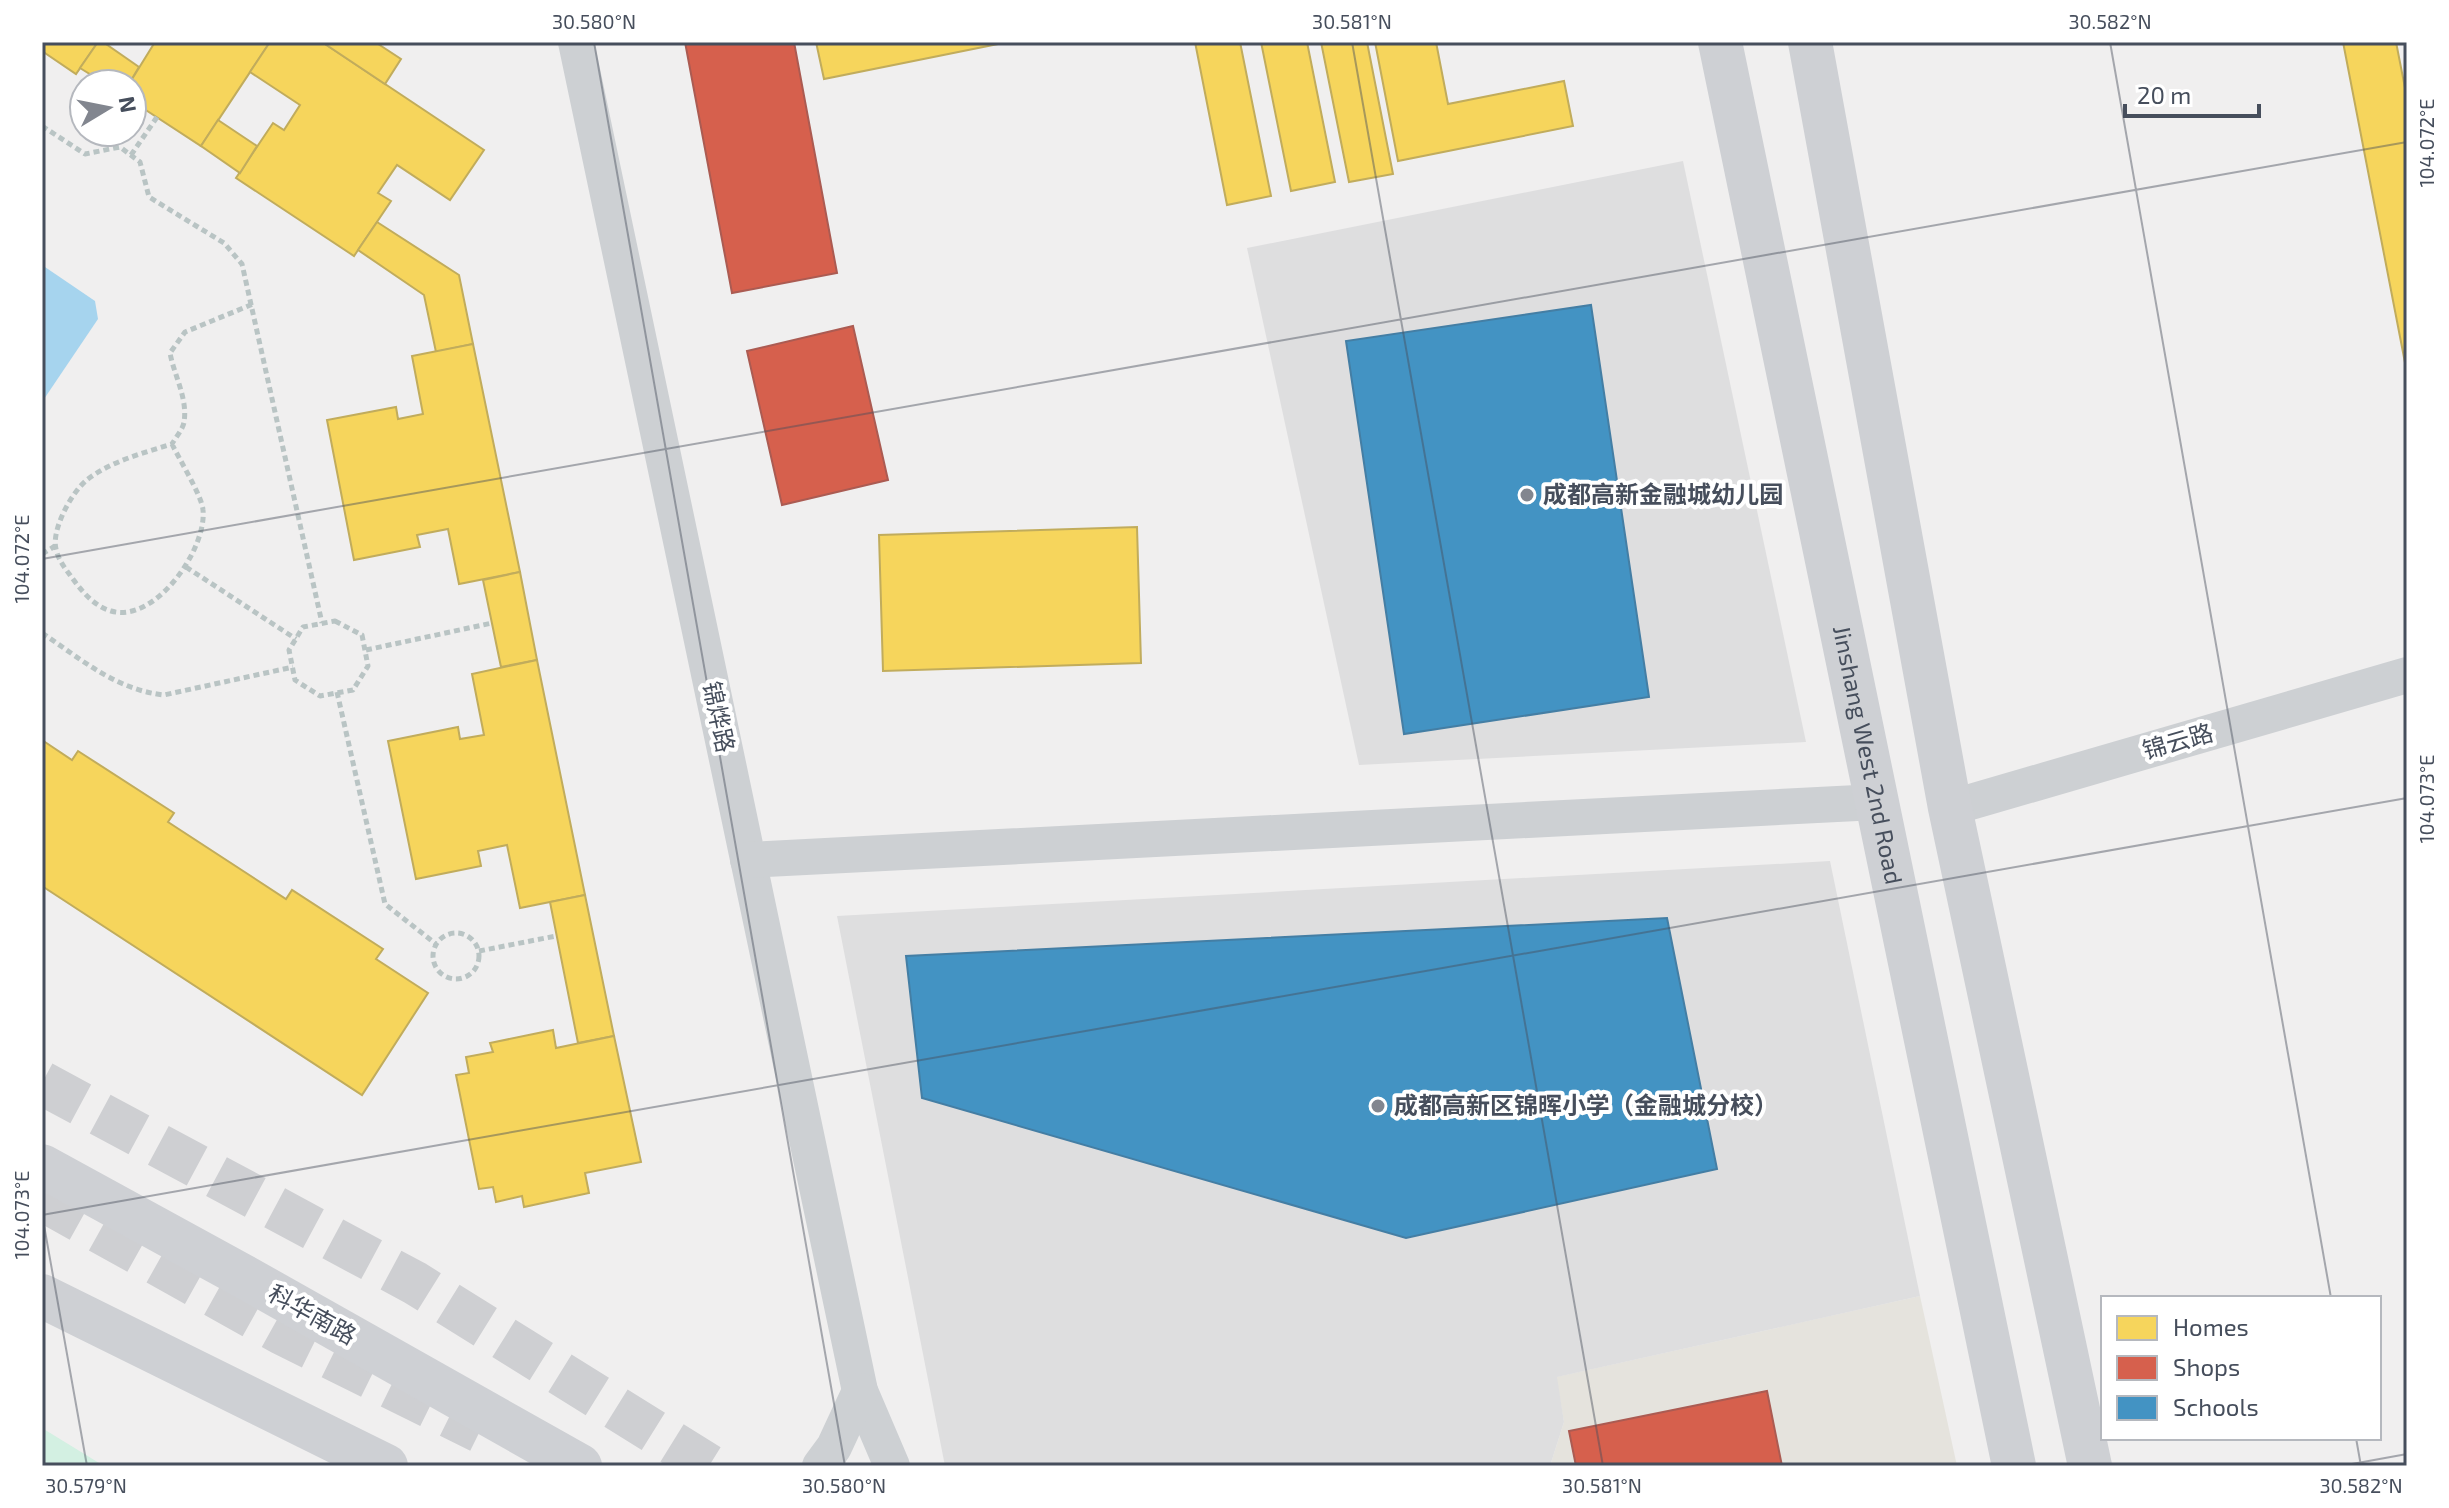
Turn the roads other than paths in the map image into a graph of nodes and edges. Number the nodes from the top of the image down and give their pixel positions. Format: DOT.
graph roads {
  1 [pos="576,42"];
  2 [pos="1720,42"];
  3 [pos="1810,42"];
  4 [pos="2407,675"];
  5 [pos="1877,802"];
  6 [pos="1950,808"];
  7 [pos="748,860"];
  8 [pos="42,1166"];
  9 [pos="42,1296"];
  10 [pos="860,1391"];
  11 [pos="386,1466"];
  12 [pos="580,1466"];
  13 [pos="820,1466"];
  14 [pos="892,1466"];
  15 [pos="2014,1466"];
  16 [pos="2090,1466"];
  1 -- 7 [label="street, 锦烨路"];
  2 -- 5 [label="street, Jinshang West 2nd Road"];
  3 -- 6 [label="street"];
  4 -- 6 [label="street, 锦云路"];
  5 -- 7 [label="street"];
  5 -- 15 [label="street, Jinshang West 2nd Road"];
  6 -- 16 [label="street"];
  7 -- 10 [label="street, 锦烨路"];
  8 -- 12 [label="street, 科华南路"];
  9 -- 11 [label="street"];
  10 -- 13 [label="street"];
  10 -- 14 [label="street, 锦烨路"];
}
